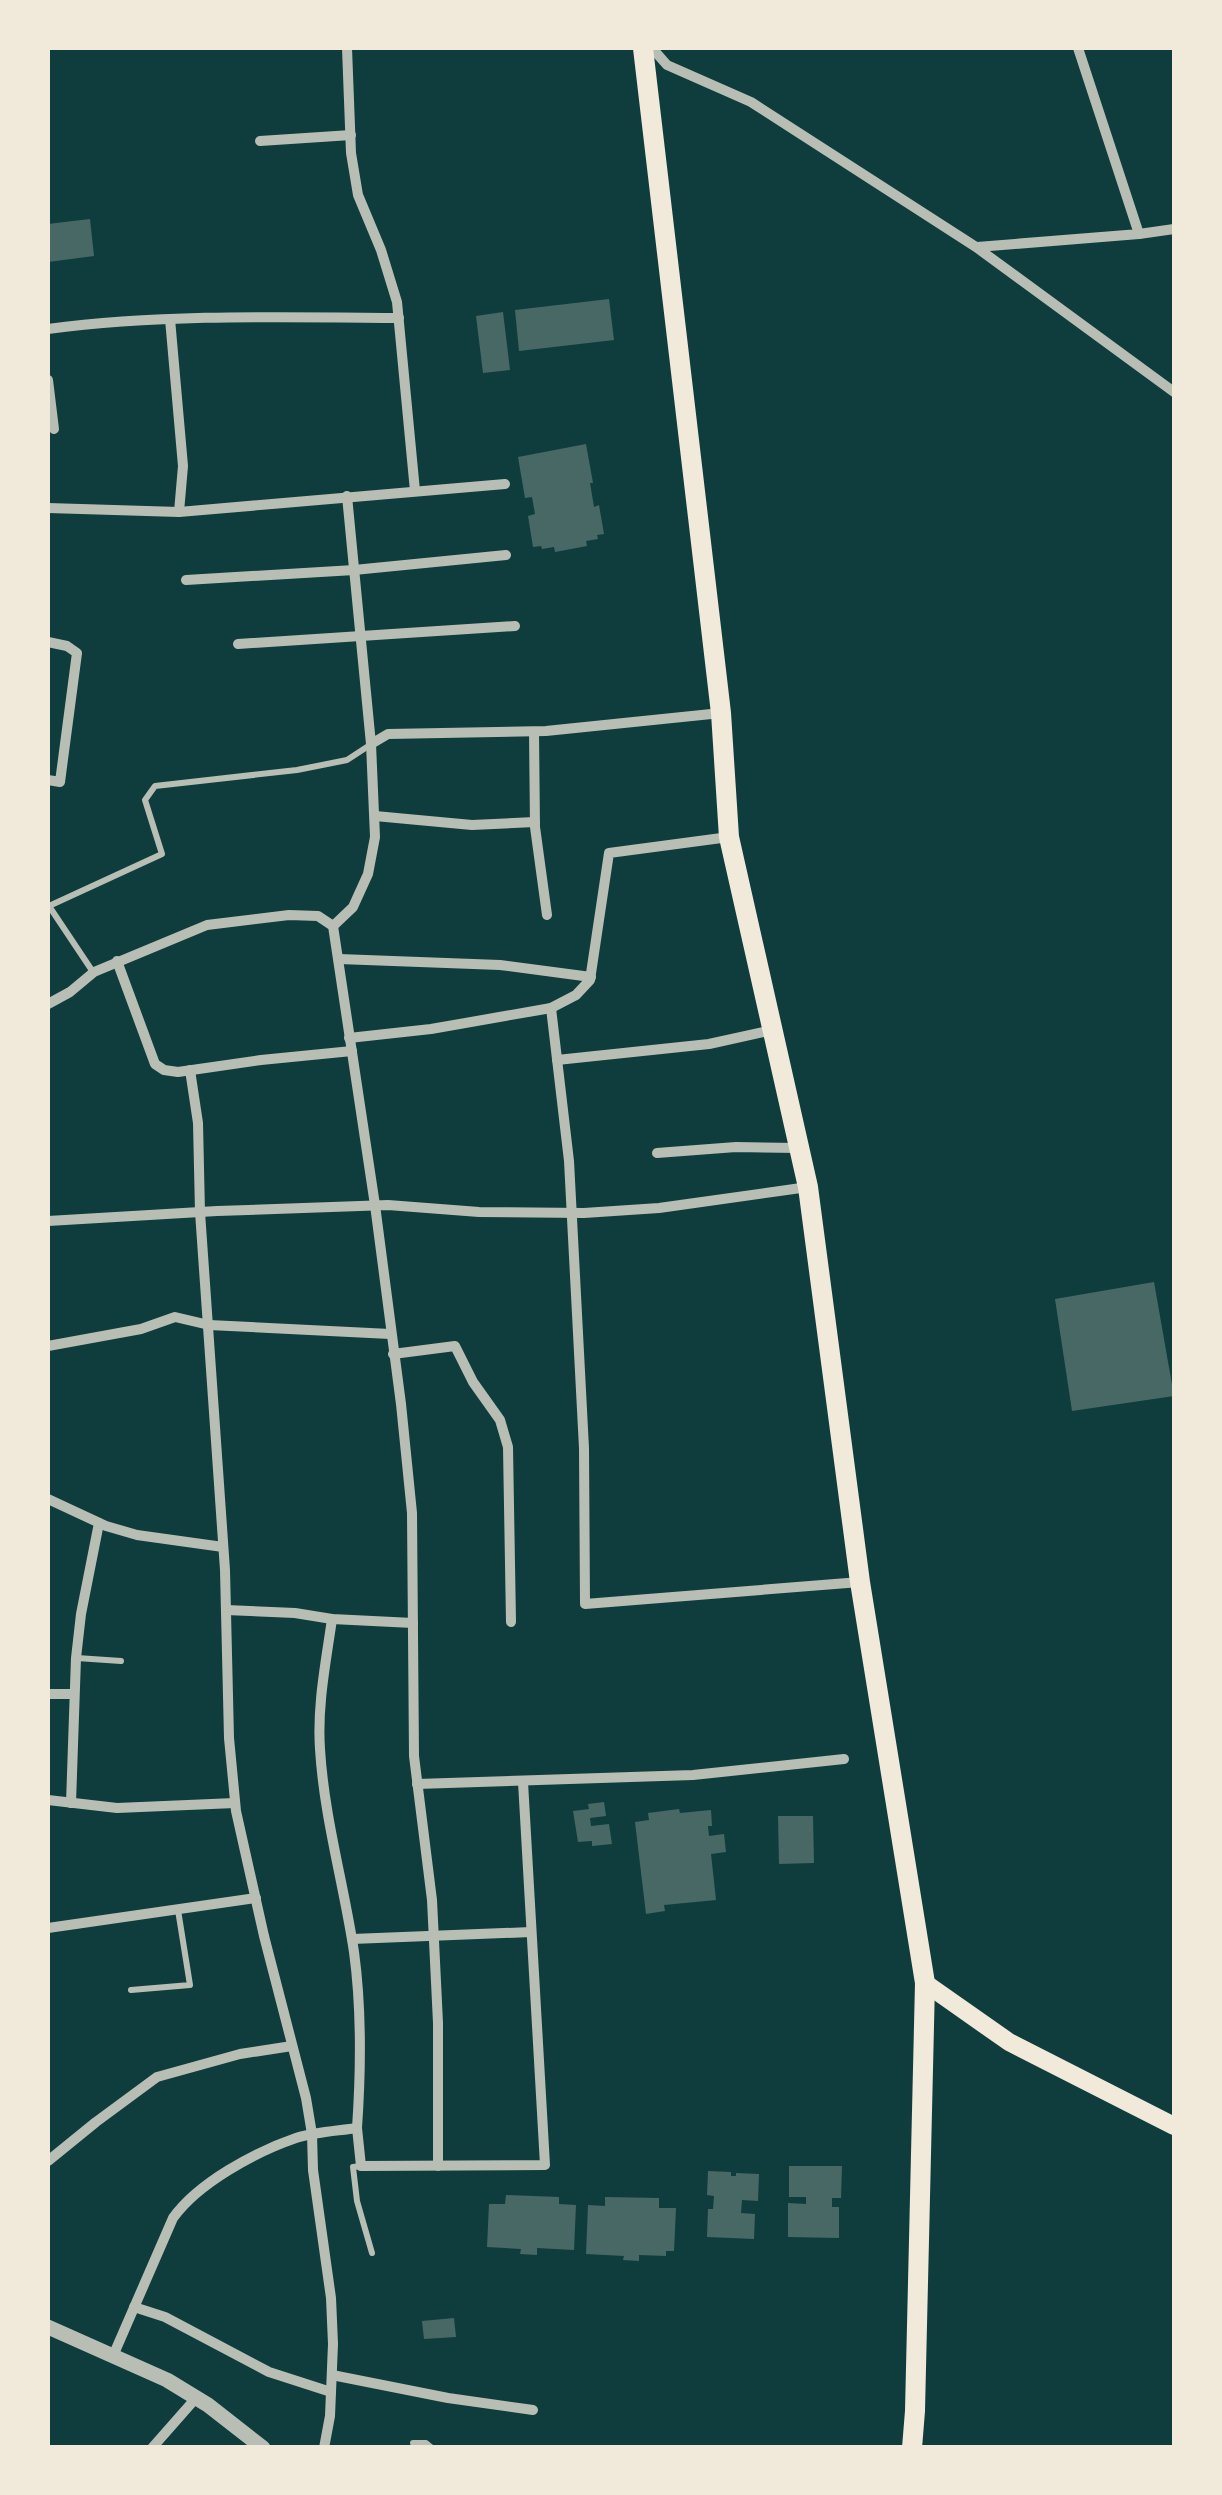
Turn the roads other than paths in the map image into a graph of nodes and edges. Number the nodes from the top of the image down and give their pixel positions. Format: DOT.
graph roads {
  1 [pos="347,48"];
  2 [pos="644,48"];
  3 [pos="652,48"];
  4 [pos="1078,48"];
  5 [pos="350,135"];
  6 [pos="260,141"];
  7 [pos="1174,229"];
  8 [pos="1139,234"];
  9 [pos="976,246"];
  10 [pos="399,318"];
  11 [pos="170,319"];
  12 [pos="48,328"];
  13 [pos="48,380"];
  14 [pos="1174,392"];
  15 [pos="54,429"];
  16 [pos="506,484"];
  17 [pos="415,491"];
  18 [pos="347,496"];
  19 [pos="48,508"];
  20 [pos="180,512"];
  21 [pos="506,555"];
  22 [pos="354,570"];
  23 [pos="186,580"];
  24 [pos="515,626"];
  25 [pos="361,635"];
  26 [pos="48,642"];
  27 [pos="238,644"];
  28 [pos="721,713"];
  29 [pos="534,732"];
  30 [pos="370,744"];
  31 [pos="48,780"];
  32 [pos="375,816"];
  33 [pos="535,822"];
  34 [pos="730,837"];
  35 [pos="48,906"];
  36 [pos="547,915"];
  37 [pos="333,926"];
  38 [pos="338,958"];
  39 [pos="117,961"];
  40 [pos="94,972"];
  41 [pos="591,977"];
  42 [pos="48,1004"];
  43 [pos="551,1008"];
  44 [pos="772,1030"];
  45 [pos="349,1038"];
  46 [pos="352,1051"];
  47 [pos="557,1060"];
  48 [pos="190,1070"];
  49 [pos="799,1148"];
  50 [pos="657,1153"];
  51 [pos="808,1187"];
  52 [pos="375,1205"];
  53 [pos="200,1212"];
  54 [pos="572,1213"];
  55 [pos="48,1220"];
  56 [pos="209,1325"];
  57 [pos="390,1334"];
  58 [pos="48,1346"];
  59 [pos="393,1354"];
  60 [pos="48,1499"];
  61 [pos="99,1522"];
  62 [pos="223,1547"];
  63 [pos="860,1582"];
  64 [pos="226,1610"];
  65 [pos="332,1619"];
  66 [pos="413,1622"];
  67 [pos="511,1622"];
  68 [pos="76,1658"];
  69 [pos="121,1661"];
  70 [pos="48,1694"];
  71 [pos="74,1694"];
  72 [pos="844,1759"];
  73 [pos="523,1782"];
  74 [pos="417,1784"];
  75 [pos="48,1800"];
  76 [pos="72,1803"];
  77 [pos="235,1804"];
  78 [pos="256,1898"];
  79 [pos="178,1910"];
  80 [pos="48,1928"];
  81 [pos="532,1932"];
  82 [pos="434,1938"];
  83 [pos="352,1940"];
  84 [pos="924,1984"];
  85 [pos="132,1990"];
  86 [pos="292,2046"];
  87 [pos="1174,2126"];
  88 [pos="358,2128"];
  89 [pos="312,2134"];
  90 [pos="48,2161"];
  91 [pos="361,2166"];
  92 [pos="438,2166"];
  93 [pos="372,2252"];
  94 [pos="134,2306"];
  95 [pos="48,2327"];
  96 [pos="113,2356"];
  97 [pos="332,2374"];
  98 [pos="331,2392"];
  99 [pos="196,2398"];
  100 [pos="533,2410"];
  101 [pos="414,2443"];
  102 [pos="152,2448"];
  103 [pos="263,2448"];
  104 [pos="324,2448"];
  105 [pos="432,2448"];
  106 [pos="912,2448"];
  1 -- 5 [label="street"];
  2 -- 28 [label="main road"];
  3 -- 9 [label="street"];
  4 -- 8 [label="street"];
  5 -- 6 [label="street"];
  5 -- 10 [label="street"];
  7 -- 8 [label="street"];
  8 -- 9 [label="street"];
  9 -- 14 [label="street"];
  10 -- 11 [label="street"];
  10 -- 17 [label="street"];
  11 -- 12 [label="street"];
  11 -- 20 [label="street"];
  13 -- 15 [label="street"];
  16 -- 17 [label="street"];
  17 -- 18 [label="street"];
  18 -- 20 [label="street"];
  18 -- 22 [label="street"];
  19 -- 20 [label="street"];
  21 -- 22 [label="street"];
  22 -- 23 [label="street"];
  22 -- 25 [label="street"];
  24 -- 25 [label="street"];
  25 -- 27 [label="street"];
  25 -- 30 [label="street"];
  26 -- 31 [label="street"];
  28 -- 29 [label="street"];
  28 -- 34 [label="main road"];
  29 -- 30 [label="street"];
  29 -- 33 [label="street"];
  30 -- 32 [label="street"];
  30 -- 35 [label="lane"];
  32 -- 33 [label="street"];
  32 -- 37 [label="street"];
  33 -- 36 [label="street"];
  34 -- 41 [label="street"];
  34 -- 44 [label="main road"];
  35 -- 40 [label="lane"];
  37 -- 38 [label="street"];
  37 -- 39 [label="street"];
  38 -- 41 [label="street"];
  38 -- 45 [label="street"];
  39 -- 40 [label="street"];
  39 -- 48 [label="street"];
  40 -- 42 [label="street"];
  41 -- 43 [label="street"];
  43 -- 45 [label="street"];
  43 -- 47 [label="street"];
  44 -- 47 [label="street"];
  44 -- 49 [label="main road"];
  45 -- 46 [label="street"];
  46 -- 48 [label="street"];
  46 -- 52 [label="street"];
  47 -- 54 [label="street"];
  48 -- 53 [label="street"];
  49 -- 50 [label="street"];
  49 -- 51 [label="main road"];
  51 -- 54 [label="street"];
  51 -- 63 [label="main road"];
  52 -- 53 [label="street"];
  52 -- 54 [label="street"];
  52 -- 57 [label="street"];
  53 -- 55 [label="street"];
  53 -- 56 [label="street"];
  54 -- 63 [label="street"];
  56 -- 57 [label="street"];
  56 -- 58 [label="street"];
  56 -- 62 [label="street"];
  57 -- 59 [label="street"];
  59 -- 66 [label="street"];
  59 -- 67 [label="street"];
  60 -- 61 [label="street"];
  61 -- 62 [label="street"];
  61 -- 68 [label="street"];
  62 -- 64 [label="street"];
  63 -- 84 [label="main road"];
  64 -- 65 [label="street"];
  64 -- 77 [label="street"];
  65 -- 66 [label="street"];
  65 -- 83 [label="street"];
  66 -- 74 [label="street"];
  68 -- 69 [label="lane"];
  68 -- 71 [label="street"];
  70 -- 71 [label="street"];
  71 -- 76 [label="street"];
  72 -- 73 [label="street"];
  73 -- 74 [label="street"];
  73 -- 81 [label="street"];
  74 -- 82 [label="street"];
  75 -- 76 [label="street"];
  76 -- 77 [label="street"];
  77 -- 78 [label="street"];
  78 -- 79 [label="street"];
  78 -- 86 [label="street"];
  79 -- 80 [label="street"];
  79 -- 85 [label="lane"];
  81 -- 82 [label="street"];
  81 -- 92 [label="street"];
  82 -- 83 [label="street"];
  82 -- 92 [label="street"];
  83 -- 88 [label="street"];
  84 -- 87 [label="main road"];
  84 -- 106 [label="main road"];
  86 -- 89 [label="street"];
  86 -- 90 [label="street"];
  88 -- 89 [label="street"];
  88 -- 91 [label="street"];
  89 -- 94 [label="street"];
  89 -- 97 [label="street"];
  91 -- 92 [label="street"];
  91 -- 93 [label="lane"];
  94 -- 96 [label="street"];
  94 -- 98 [label="street"];
  95 -- 96 [label="street"];
  96 -- 99 [label="street"];
  97 -- 98 [label="street"];
  97 -- 100 [label="street"];
  98 -- 104 [label="street"];
  99 -- 102 [label="street"];
  99 -- 103 [label="street"];
  101 -- 105 [label="lane"];
}
